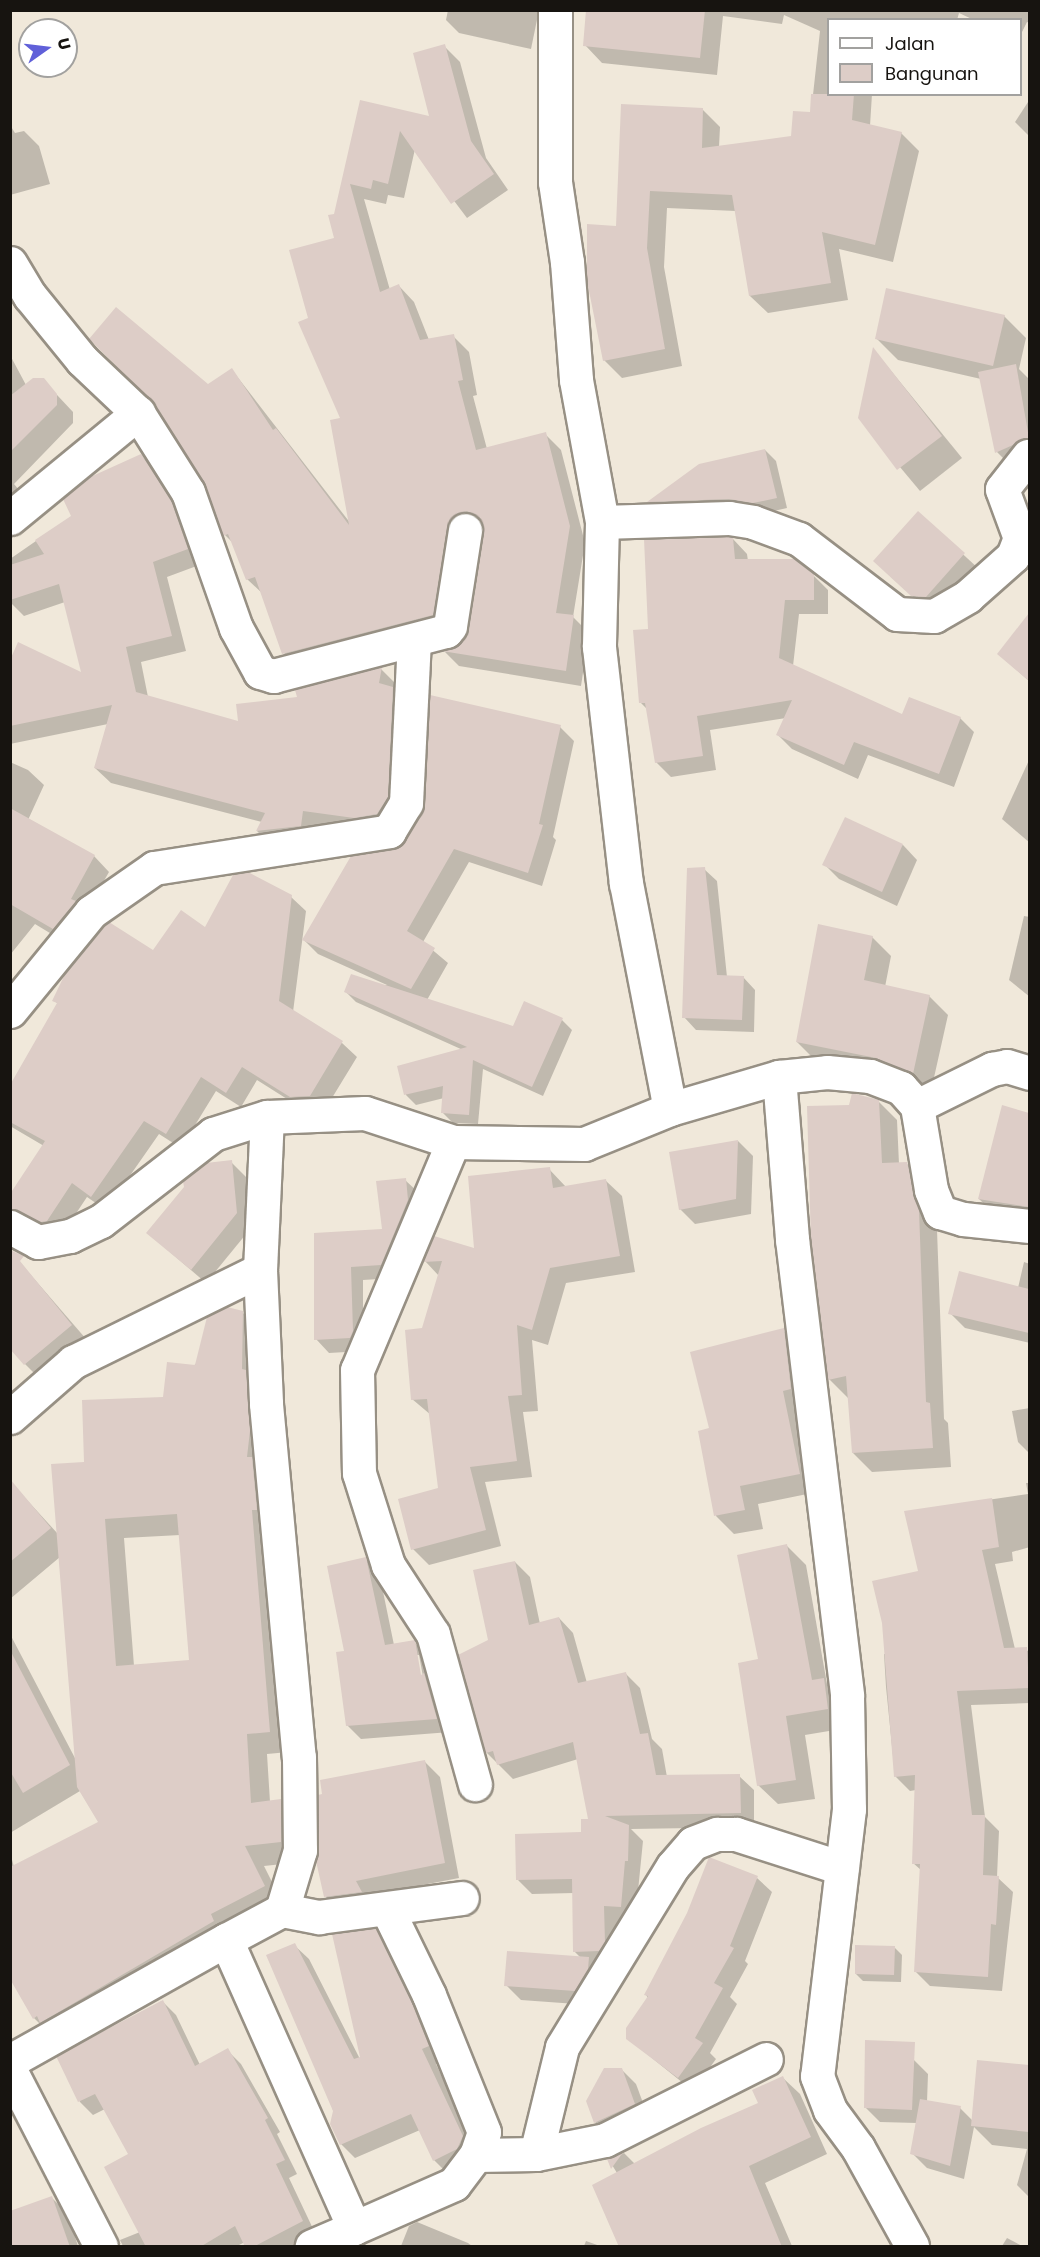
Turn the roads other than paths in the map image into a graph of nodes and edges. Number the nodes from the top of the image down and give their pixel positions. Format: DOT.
graph roads {
  1 [pos="555,10"];
  2 [pos="10,263"];
  3 [pos="138,413"];
  4 [pos="1028,456"];
  5 [pos="10,518"];
  6 [pos="602,522"];
  7 [pos="465,530"];
  8 [pos="414,640"];
  9 [pos="10,1011"];
  10 [pos="1029,1073"];
  11 [pos="779,1077"];
  12 [pos="917,1106"];
  13 [pos="670,1109"];
  14 [pos="267,1117"];
  15 [pos="453,1142"];
  16 [pos="10,1227"];
  17 [pos="1029,1227"];
  18 [pos="260,1270"];
  19 [pos="10,1417"];
  20 [pos="475,1784"];
  21 [pos="842,1868"];
  22 [pos="462,1898"];
  23 [pos="387,1909"];
  24 [pos="282,1910"];
  25 [pos="225,1940"];
  26 [pos="766,2059"];
  27 [pos="10,2061"];
  28 [pos="10,2070"];
  29 [pos="536,2154"];
  30 [pos="476,2155"];
  31 [pos="354,2228"];
  32 [pos="101,2247"];
  33 [pos="312,2247"];
  34 [pos="912,2247"];
  1 -- 6 [label="street"];
  2 -- 3 [label="street"];
  3 -- 5 [label="street"];
  3 -- 8 [label="street"];
  4 -- 6 [label="street"];
  6 -- 13 [label="street"];
  7 -- 8 [label="street"];
  8 -- 9 [label="street"];
  10 -- 12 [label="street"];
  11 -- 12 [label="street"];
  11 -- 13 [label="street"];
  11 -- 21 [label="street"];
  12 -- 17 [label="street"];
  13 -- 15 [label="street"];
  14 -- 15 [label="street"];
  14 -- 16 [label="street"];
  14 -- 18 [label="street"];
  15 -- 20 [label="street"];
  18 -- 19 [label="street"];
  18 -- 24 [label="street"];
  21 -- 29 [label="street"];
  21 -- 34 [label="street"];
  22 -- 23 [label="street"];
  23 -- 24 [label="street"];
  23 -- 30 [label="street"];
  24 -- 25 [label="street"];
  25 -- 27 [label="street"];
  25 -- 31 [label="street"];
  26 -- 29 [label="street"];
  28 -- 32 [label="street"];
  29 -- 30 [label="street"];
  30 -- 31 [label="street"];
  31 -- 33 [label="street"];
}
